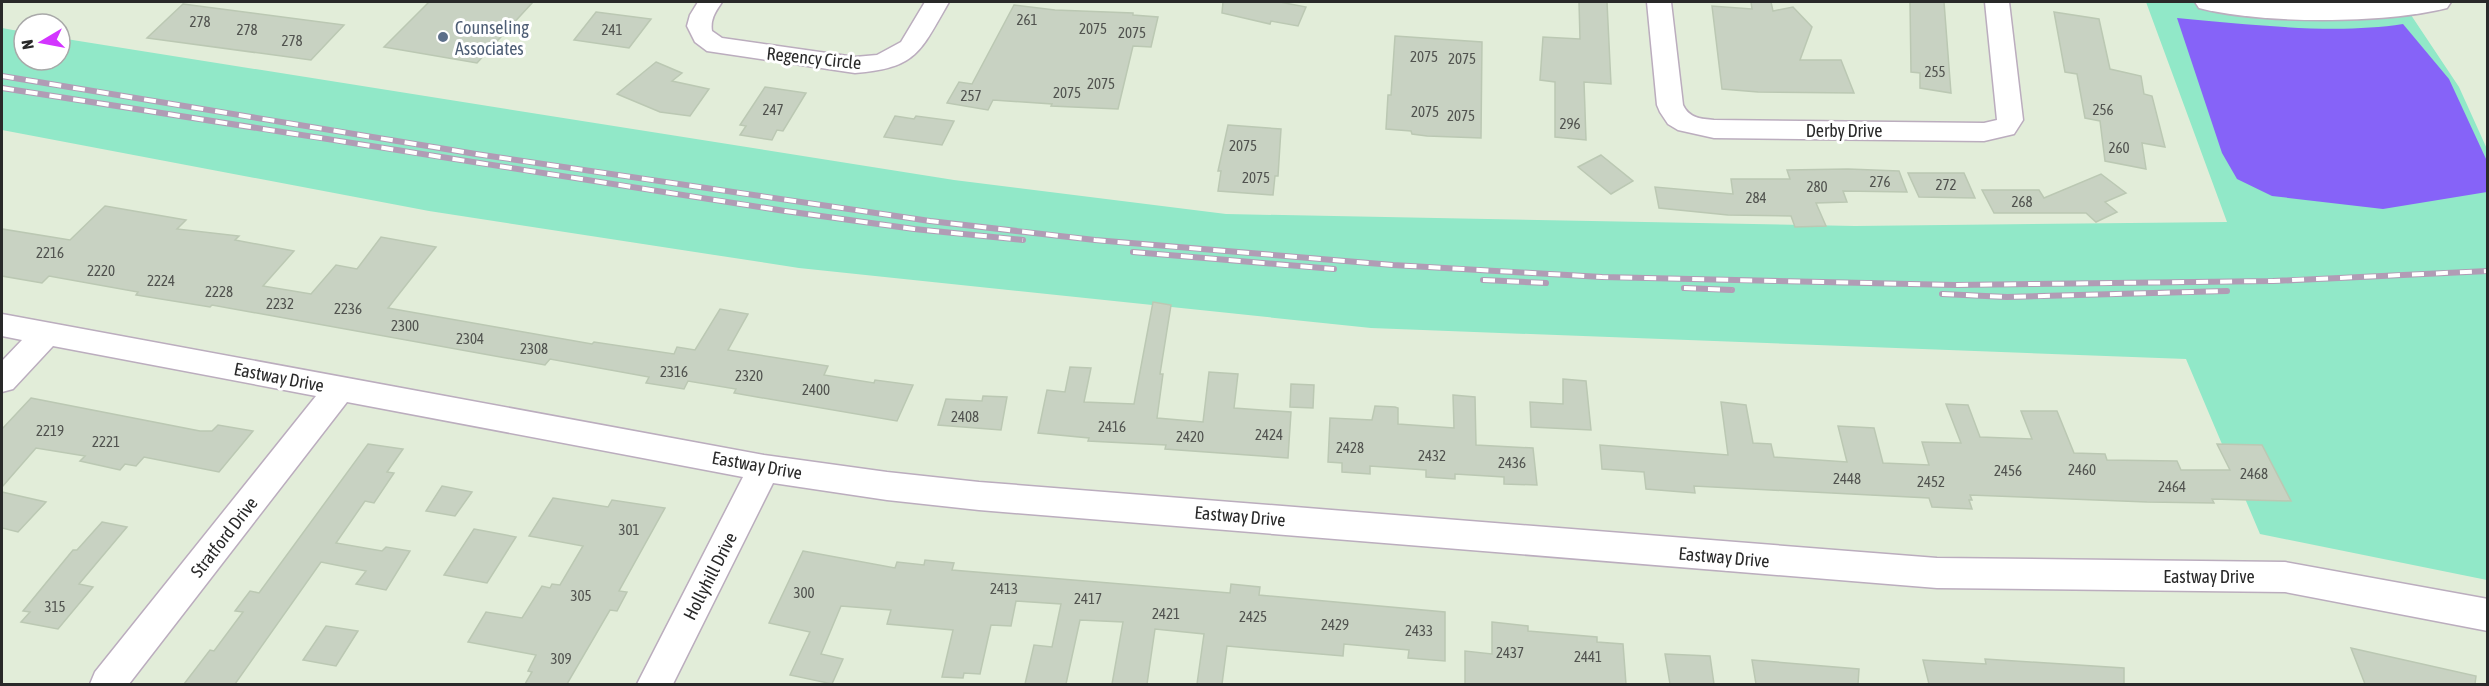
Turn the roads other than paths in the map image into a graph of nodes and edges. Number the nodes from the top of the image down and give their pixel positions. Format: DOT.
graph roads {
  1 [pos="710,2"];
  2 [pos="937,2"];
  3 [pos="1659,2"];
  4 [pos="1997,2"];
  5 [pos="2208,2"];
  6 [pos="2438,2"];
  7 [pos="2,325"];
  8 [pos="46,334"];
  9 [pos="2,380"];
  10 [pos="339,388"];
  11 [pos="764,468"];
  12 [pos="2487,615"];
  13 [pos="108,684"];
  14 [pos="655,684"];
  1 -- 2 [label="street, Regency Circle"];
  3 -- 4 [label="street, Derby Drive"];
  5 -- 6 [label="street"];
  7 -- 8 [label="street, Eastway Drive"];
  8 -- 9 [label="street"];
  8 -- 10 [label="street, Eastway Drive"];
  10 -- 11 [label="street, Eastway Drive"];
  10 -- 13 [label="street, Stratford Drive"];
  11 -- 12 [label="street, Eastway Drive"];
  11 -- 14 [label="street, Hollyhill Drive"];
}
